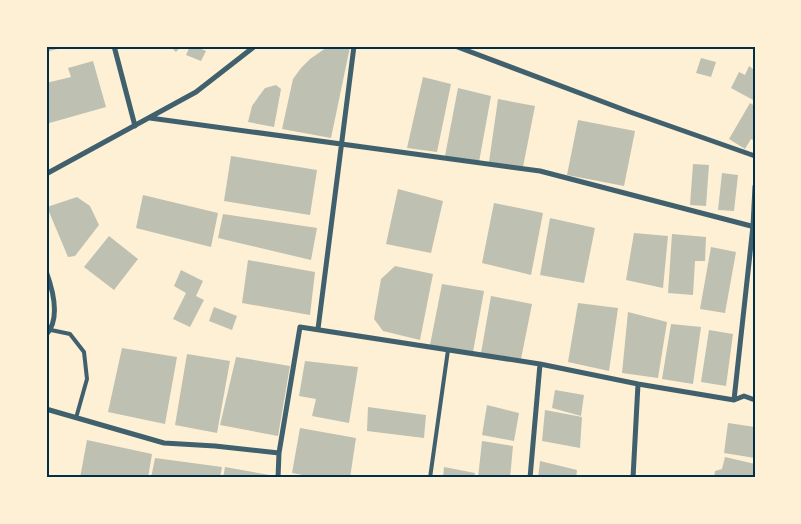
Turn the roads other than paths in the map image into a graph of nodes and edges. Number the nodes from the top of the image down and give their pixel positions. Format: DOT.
graph roads {
  1 [pos="114,46"];
  2 [pos="255,46"];
  3 [pos="354,46"];
  4 [pos="455,46"];
  5 [pos="150,118"];
  6 [pos="136,126"];
  7 [pos="342,144"];
  8 [pos="755,156"];
  9 [pos="46,174"];
  10 [pos="755,186"];
  11 [pos="754,226"];
  12 [pos="46,271"];
  13 [pos="318,329"];
  14 [pos="51,330"];
  15 [pos="46,335"];
  16 [pos="448,350"];
  17 [pos="540,364"];
  18 [pos="638,384"];
  19 [pos="734,400"];
  20 [pos="755,400"];
  21 [pos="46,409"];
  22 [pos="76,418"];
  23 [pos="279,453"];
  24 [pos="278,478"];
  25 [pos="430,478"];
  26 [pos="530,478"];
  27 [pos="633,478"];
  1 -- 6 [label="street"];
  2 -- 5 [label="street"];
  3 -- 7 [label="street"];
  4 -- 8 [label="street"];
  5 -- 6 [label="street"];
  5 -- 7 [label="street"];
  6 -- 9 [label="street"];
  7 -- 11 [label="street"];
  7 -- 13 [label="street"];
  10 -- 11 [label="street"];
  11 -- 19 [label="street"];
  12 -- 14 [label="street"];
  13 -- 16 [label="street"];
  13 -- 23 [label="street"];
  14 -- 15 [label="street"];
  14 -- 22 [label="lane"];
  16 -- 17 [label="street"];
  16 -- 25 [label="lane"];
  17 -- 18 [label="street"];
  17 -- 26 [label="street"];
  18 -- 19 [label="street"];
  18 -- 27 [label="street"];
  19 -- 20 [label="street"];
  21 -- 22 [label="street"];
  22 -- 23 [label="street"];
  23 -- 24 [label="street"];
}
